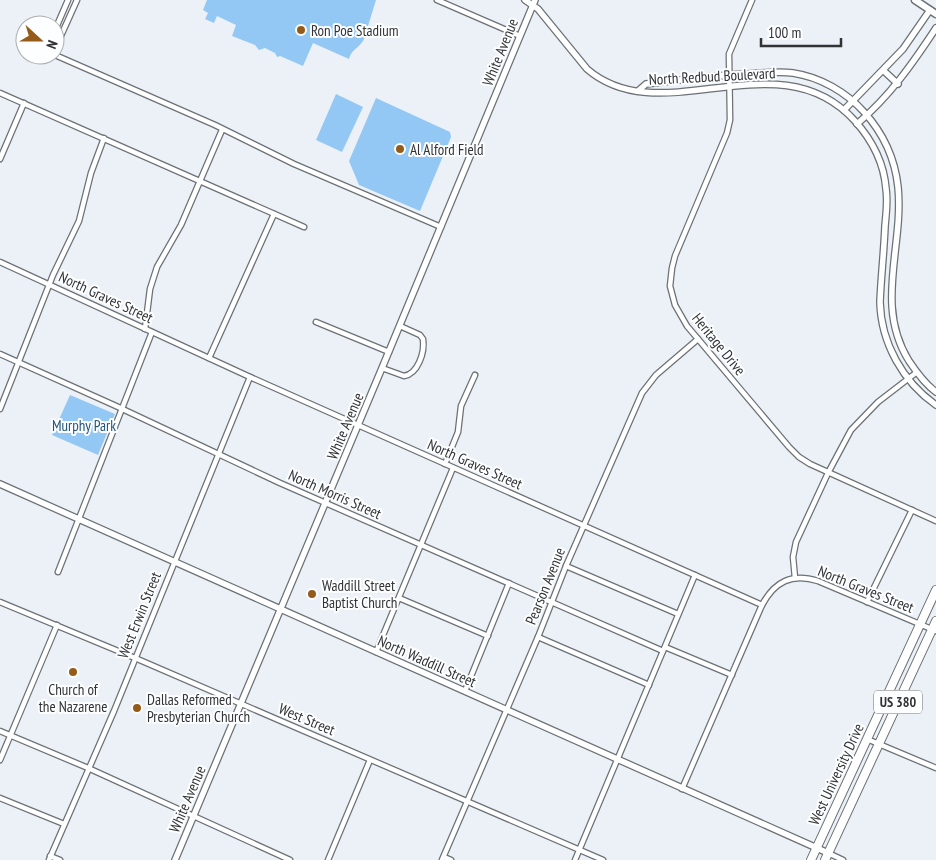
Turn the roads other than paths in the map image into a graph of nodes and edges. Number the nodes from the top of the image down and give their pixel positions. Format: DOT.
graph roads {
  1 [pos="77,0"];
  2 [pos="437,0"];
  3 [pos="525,0"];
  4 [pos="752,0"];
  5 [pos="915,0"];
  6 [pos="66,1"];
  7 [pos="534,2"];
  8 [pos="74,6"];
  9 [pos="933,12"];
  10 [pos="61,15"];
  11 [pos="65,26"];
  12 [pos="936,28"];
  13 [pos="520,36"];
  14 [pos="65,59"];
  15 [pos="884,71"];
  16 [pos="729,74"];
  17 [pos="898,84"];
  18 [pos="730,86"];
  19 [pos="638,91"];
  20 [pos="0,93"];
  21 [pos="853,100"];
  22 [pos="24,103"];
  23 [pos="844,110"];
  24 [pos="867,116"];
  25 [pos="857,124"];
  26 [pos="222,130"];
  27 [pos="104,138"];
  28 [pos="0,159"];
  29 [pos="201,181"];
  30 [pos="274,214"];
  31 [pos="304,227"];
  32 [pos="441,227"];
  33 [pos="0,262"];
  34 [pos="50,284"];
  35 [pos="316,322"];
  36 [pos="400,326"];
  37 [pos="145,329"];
  38 [pos="152,332"];
  39 [pos="698,339"];
  40 [pos="389,352"];
  41 [pos="0,354"];
  42 [pos="209,358"];
  43 [pos="18,362"];
  44 [pos="382,368"];
  45 [pos="916,372"];
  46 [pos="476,375"];
  47 [pos="250,377"];
  48 [pos="908,379"];
  49 [pos="936,392"];
  50 [pos="936,405"];
  51 [pos="0,409"];
  52 [pos="122,409"];
  53 [pos="358,426"];
  54 [pos="218,454"];
  55 [pos="445,464"];
  56 [pos="453,468"];
  57 [pos="828,472"];
  58 [pos="0,484"];
  59 [pos="326,503"];
  60 [pos="912,510"];
  61 [pos="80,520"];
  62 [pos="936,521"];
  63 [pos="583,526"];
  64 [pos="421,545"];
  65 [pos="175,561"];
  66 [pos="566,566"];
  67 [pos="58,572"];
  68 [pos="694,575"];
  69 [pos="795,578"];
  70 [pos="510,583"];
  71 [pos="936,590"];
  72 [pos="399,598"];
  73 [pos="551,602"];
  74 [pos="867,602"];
  75 [pos="0,603"];
  76 [pos="762,605"];
  77 [pos="281,609"];
  78 [pos="678,614"];
  79 [pos="936,621"];
  80 [pos="920,624"];
  81 [pos="57,625"];
  82 [pos="934,630"];
  83 [pos="488,636"];
  84 [pos="538,637"];
  85 [pos="664,649"];
  86 [pos="376,652"];
  87 [pos="135,658"];
  88 [pos="732,675"];
  89 [pos="648,685"];
  90 [pos="465,691"];
  91 [pos="241,703"];
  92 [pos="507,710"];
  93 [pos="0,731"];
  94 [pos="10,736"];
  95 [pos="867,739"];
  96 [pos="879,744"];
  97 [pos="618,759"];
  98 [pos="0,760"];
  99 [pos="370,760"];
  100 [pos="88,768"];
  101 [pos="936,768"];
  102 [pos="682,789"];
  103 [pos="0,798"];
  104 [pos="467,802"];
  105 [pos="193,816"];
  106 [pos="64,824"];
  107 [pos="817,848"];
  108 [pos="579,850"];
  109 [pos="827,857"];
  110 [pos="50,858"];
  111 [pos="443,858"];
  112 [pos="60,860"];
  113 [pos="175,860"];
  114 [pos="290,860"];
  115 [pos="328,860"];
  116 [pos="451,860"];
  117 [pos="575,860"];
  118 [pos="603,860"];
  119 [pos="810,860"];
  120 [pos="844,860"];
  1 -- 8 [label="street"];
  2 -- 13 [label="street"];
  3 -- 7 [label="street, North Redbud Boulevard"];
  4 -- 16 [label="street, Heritage Drive"];
  5 -- 9 [label="main road"];
  6 -- 8 [label="street"];
  6 -- 10 [label="street"];
  7 -- 13 [label="street, White Avenue"];
  7 -- 19 [label="street, North Redbud Boulevard"];
  8 -- 11 [label="street"];
  9 -- 15 [label="street"];
  12 -- 17 [label="street"];
  13 -- 32 [label="street, White Avenue"];
  14 -- 26 [label="street"];
  15 -- 17 [label="street"];
  15 -- 21 [label="street"];
  16 -- 18 [label="street, Heritage Drive"];
  16 -- 19 [label="street, North Redbud Boulevard"];
  16 -- 21 [label="street, North Redbud Boulevard"];
  17 -- 24 [label="street"];
  18 -- 19 [label="street, North Redbud Boulevard"];
  18 -- 23 [label="street, North Redbud Boulevard"];
  18 -- 39 [label="street, Heritage Drive"];
  20 -- 22 [label="street"];
  21 -- 23 [label="street"];
  21 -- 24 [label="street, North Redbud Boulevard"];
  22 -- 27 [label="street"];
  22 -- 28 [label="street"];
  23 -- 25 [label="street, North Redbud Boulevard"];
  24 -- 25 [label="street"];
  24 -- 45 [label="street, North Redbud Boulevard"];
  25 -- 48 [label="street, North Redbud Boulevard"];
  26 -- 29 [label="street"];
  26 -- 32 [label="street"];
  27 -- 29 [label="street"];
  27 -- 34 [label="street"];
  29 -- 30 [label="street"];
  29 -- 37 [label="street"];
  30 -- 31 [label="street"];
  30 -- 42 [label="street"];
  32 -- 36 [label="street, White Avenue"];
  33 -- 34 [label="street, North Graves Street"];
  34 -- 37 [label="street, North Graves Street"];
  34 -- 43 [label="street"];
  35 -- 40 [label="street"];
  36 -- 40 [label="street, White Avenue"];
  36 -- 44 [label="street"];
  37 -- 38 [label="street, North Graves Street"];
  38 -- 42 [label="street, North Graves Street"];
  38 -- 52 [label="street"];
  39 -- 57 [label="street, Heritage Drive"];
  39 -- 63 [label="street, Pearson Avenue"];
  40 -- 44 [label="street, White Avenue"];
  41 -- 43 [label="street, North Morris Street"];
  42 -- 47 [label="street, North Graves Street"];
  43 -- 51 [label="street"];
  43 -- 52 [label="street, North Morris Street"];
  44 -- 53 [label="street, White Avenue"];
  45 -- 48 [label="street"];
  45 -- 49 [label="street, North Redbud Boulevard"];
  46 -- 55 [label="street"];
  47 -- 53 [label="street, North Graves Street"];
  47 -- 54 [label="street, West Erwin Street"];
  48 -- 50 [label="street, North Redbud Boulevard"];
  48 -- 57 [label="street"];
  52 -- 54 [label="street, North Morris Street"];
  52 -- 61 [label="street"];
  53 -- 55 [label="street, North Graves Street"];
  53 -- 59 [label="street, White Avenue"];
  54 -- 59 [label="street, North Morris Street"];
  54 -- 65 [label="street, West Erwin Street"];
  55 -- 56 [label="street, North Graves Street"];
  56 -- 63 [label="street, North Graves Street"];
  56 -- 64 [label="street"];
  57 -- 60 [label="street, Heritage Drive"];
  57 -- 69 [label="street"];
  58 -- 61 [label="street, North Waddill Street"];
  59 -- 64 [label="street, North Morris Street"];
  59 -- 77 [label="street, White Avenue"];
  60 -- 62 [label="street, Heritage Drive"];
  60 -- 74 [label="street"];
  61 -- 65 [label="street, North Waddill Street"];
  61 -- 67 [label="street"];
  63 -- 66 [label="street, Pearson Avenue"];
  63 -- 68 [label="street, North Graves Street"];
  64 -- 70 [label="street, North Morris Street"];
  64 -- 72 [label="street"];
  65 -- 77 [label="street, North Waddill Street"];
  65 -- 87 [label="street, West Erwin Street"];
  66 -- 73 [label="street, Pearson Avenue"];
  66 -- 78 [label="street"];
  68 -- 76 [label="street, North Graves Street"];
  68 -- 78 [label="street"];
  69 -- 74 [label="street, North Graves Street"];
  69 -- 76 [label="street, North Graves Street"];
  70 -- 73 [label="street, North Morris Street"];
  70 -- 83 [label="street"];
  71 -- 80 [label="highway, West University Drive / US 380"];
  72 -- 83 [label="street"];
  72 -- 86 [label="street"];
  73 -- 84 [label="street, Pearson Avenue"];
  73 -- 85 [label="street, North Morris Street"];
  74 -- 80 [label="street, North Graves Street"];
  75 -- 81 [label="street, West Street"];
  76 -- 88 [label="street"];
  77 -- 86 [label="street, North Waddill Street"];
  77 -- 91 [label="street, White Avenue"];
  78 -- 85 [label="street"];
  79 -- 82 [label="highway, West University Drive / US 380"];
  80 -- 82 [label="street, North Graves Street"];
  80 -- 95 [label="highway, West University Drive / US 380"];
  81 -- 87 [label="street, West Street"];
  81 -- 94 [label="street"];
  82 -- 96 [label="highway, West University Drive / US 380"];
  83 -- 90 [label="street"];
  84 -- 89 [label="street"];
  84 -- 92 [label="street, Pearson Avenue"];
  85 -- 88 [label="street, North Morris Street"];
  85 -- 89 [label="street"];
  86 -- 90 [label="street, North Waddill Street"];
  87 -- 91 [label="street, West Street"];
  87 -- 100 [label="street, West Erwin Street"];
  88 -- 102 [label="street"];
  89 -- 97 [label="street"];
  90 -- 92 [label="street, North Waddill Street"];
  91 -- 99 [label="street, West Street"];
  91 -- 105 [label="street, White Avenue"];
  92 -- 97 [label="street, North Waddill Street"];
  92 -- 104 [label="street, Pearson Avenue"];
  93 -- 94 [label="street"];
  94 -- 98 [label="street"];
  94 -- 100 [label="street"];
  95 -- 96 [label="street"];
  95 -- 107 [label="highway, West University Drive / US 380"];
  96 -- 101 [label="street"];
  96 -- 109 [label="highway, West University Drive / US 380"];
  97 -- 102 [label="street, North Waddill Street"];
  97 -- 108 [label="street"];
  99 -- 104 [label="street, West Street"];
  99 -- 115 [label="street"];
  100 -- 105 [label="street"];
  100 -- 106 [label="street, West Erwin Street"];
  102 -- 107 [label="street, North Waddill Street"];
  103 -- 106 [label="street"];
  104 -- 108 [label="street, West Street"];
  104 -- 111 [label="street, Pearson Avenue"];
  105 -- 113 [label="street, White Avenue"];
  105 -- 114 [label="street"];
  106 -- 110 [label="street, West Erwin Street"];
  107 -- 109 [label="street, North Waddill Street"];
  107 -- 119 [label="highway, West University Drive / US 380"];
  108 -- 117 [label="street"];
  108 -- 118 [label="street, West Street"];
  109 -- 120 [label="street, North Waddill Street"];
  110 -- 112 [label="street"];
  111 -- 116 [label="street"];
}
